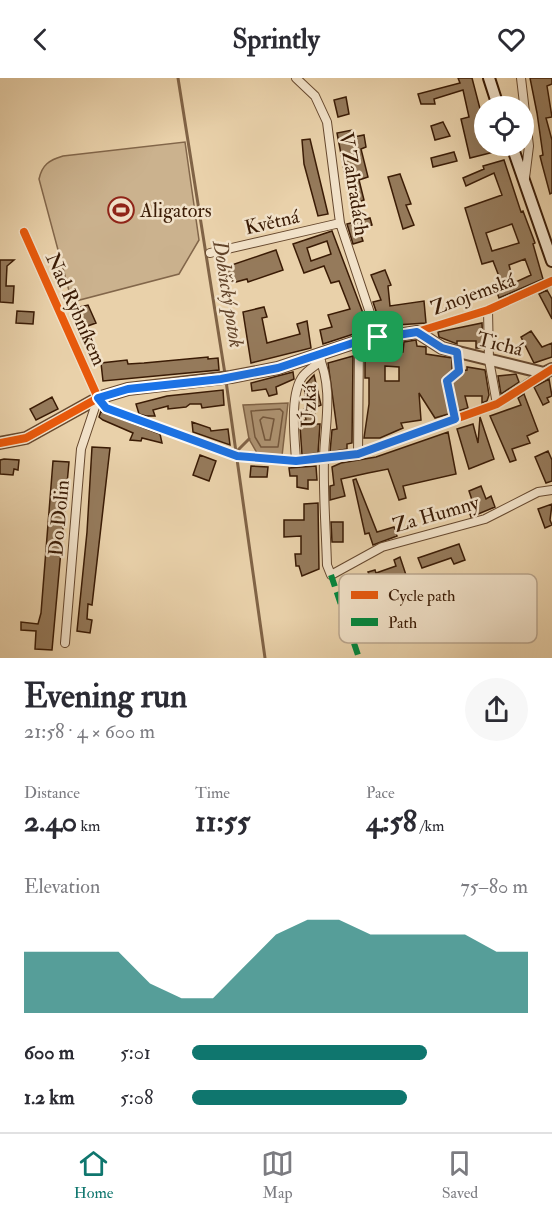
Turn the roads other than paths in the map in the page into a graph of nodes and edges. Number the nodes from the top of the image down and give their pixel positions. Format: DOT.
graph roads {
  1 [pos="296,78"];
  2 [pos="489,78"];
  3 [pos="521,78"];
  4 [pos="495,96"];
  5 [pos="515,156"];
  6 [pos="524,183"];
  7 [pos="340,223"];
  8 [pos="24,232"];
  9 [pos="210,254"];
  10 [pos="552,261"];
  11 [pos="552,281"];
  12 [pos="488,310"];
  13 [pos="417,332"];
  14 [pos="378,337"];
  15 [pos="359,341"];
  16 [pos="320,358"];
  17 [pos="489,360"];
  18 [pos="548,371"];
  19 [pos="98,398"];
  20 [pos="497,404"];
  21 [pos="0,444"];
  22 [pos="358,454"];
  23 [pos="324,459"];
  24 [pos="296,461"];
  25 [pos="552,490"];
  26 [pos="331,575"];
  27 [pos="65,643"];
  1 -- 7 [label="street, V Zahradách"];
  2 -- 4 [label="street"];
  3 -- 6 [label="street"];
  5 -- 6 [label="street"];
  6 -- 10 [label="street"];
  7 -- 9 [label="street, Květná"];
  7 -- 14 [label="street, V Zahradách"];
  8 -- 19 [label="street, Nad Rybníkem"];
  11 -- 12 [label="street, Znojemská"];
  12 -- 13 [label="street, Znojemská"];
  12 -- 17 [label="street"];
  13 -- 14 [label="street, Znojemská"];
  13 -- 17 [label="street, Tichá"];
  14 -- 15 [label="street, Znojemská"];
  15 -- 16 [label="street, Znojemská"];
  15 -- 22 [label="street"];
  16 -- 19 [label="street, Znojemská"];
  16 -- 23 [label="street, Úzká"];
  16 -- 24 [label="street"];
  17 -- 18 [label="street, Tichá"];
  17 -- 20 [label="street"];
  18 -- 20 [label="street"];
  19 -- 21 [label="street, Znojemská"];
  19 -- 24 [label="street"];
  19 -- 27 [label="street, Do Dolin"];
  20 -- 22 [label="street"];
  22 -- 23 [label="street"];
  23 -- 24 [label="street"];
  23 -- 26 [label="street, Úzká"];
  25 -- 26 [label="street, Za Humny"];
}
